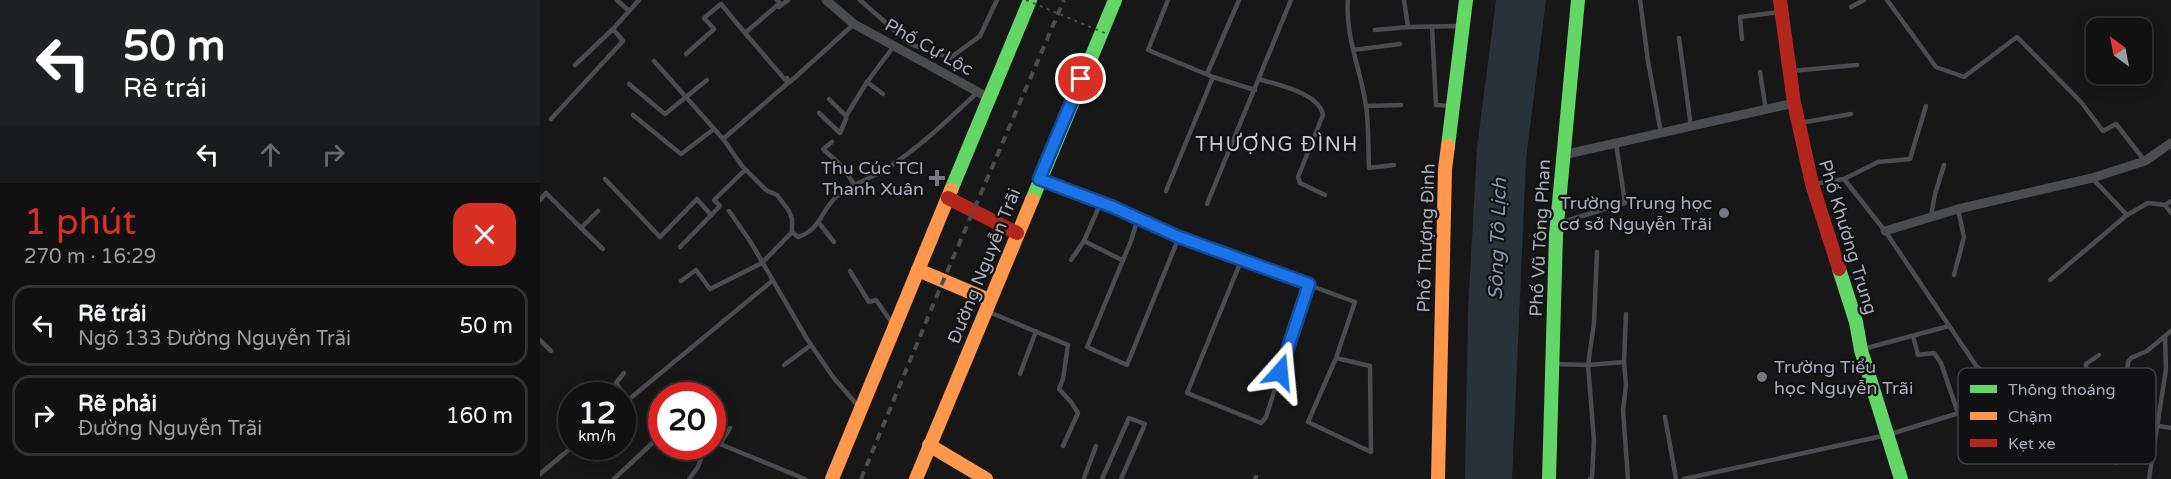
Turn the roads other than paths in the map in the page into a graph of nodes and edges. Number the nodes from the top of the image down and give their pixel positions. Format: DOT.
graph roads {
  1 [pos="617,0"];
  2 [pos="639,0"];
  3 [pos="777,0"];
  4 [pos="788,0"];
  5 [pos="826,0"];
  6 [pos="860,0"];
  7 [pos="997,0"];
  8 [pos="1115,0"];
  9 [pos="1168,0"];
  10 [pos="1239,0"];
  11 [pos="1291,0"];
  12 [pos="1348,0"];
  13 [pos="1404,0"];
  14 [pos="1466,0"];
  15 [pos="1578,0"];
  16 [pos="1640,0"];
  17 [pos="1646,0"];
  18 [pos="1864,0"];
  19 [pos="1887,0"];
  20 [pos="1027,2"];
  21 [pos="1781,6"];
  22 [pos="1851,7"];
  23 [pos="629,11"];
  24 [pos="854,24"];
  25 [pos="1463,26"];
  26 [pos="1408,27"];
  27 [pos="1432,27"];
  28 [pos="613,29"];
  29 [pos="1375,30"];
  30 [pos="747,33"];
  31 [pos="1679,38"];
  32 [pos="1742,39"];
  33 [pos="1400,44"];
  34 [pos="894,46"];
  35 [pos="1353,50"];
  36 [pos="686,54"];
  37 [pos="654,61"];
  38 [pos="575,65"];
  39 [pos="1857,65"];
  40 [pos="1791,71"];
  41 [pos="1760,72"];
  42 [pos="1210,76"];
  43 [pos="1259,78"];
  44 [pos="707,80"];
  45 [pos="867,82"];
  46 [pos="629,84"];
  47 [pos="1255,90"];
  48 [pos="883,94"];
  49 [pos="984,95"];
  50 [pos="686,99"];
  51 [pos="829,99"];
  52 [pos="1794,103"];
  53 [pos="1401,105"];
  54 [pos="1366,106"];
  55 [pos="1452,106"];
  56 [pos="1926,106"];
  57 [pos="1766,110"];
  58 [pos="819,113"];
  59 [pos="1851,114"];
  60 [pos="633,115"];
  61 [pos="846,116"];
  62 [pos="551,118"];
  63 [pos="1798,123"];
  64 [pos="1691,127"];
  65 [pos="714,129"];
  66 [pos="1661,134"];
  67 [pos="723,139"];
  68 [pos="832,142"];
  69 [pos="1616,143"];
  70 [pos="2171,143"];
  71 [pos="1563,155"];
  72 [pos="2145,161"];
  73 [pos="1394,165"];
  74 [pos="1944,165"];
  75 [pos="745,170"];
  76 [pos="2092,178"];
  77 [pos="605,179"];
  78 [pos="1039,179"];
  79 [pos="1844,179"];
  80 [pos="1812,184"];
  81 [pos="855,186"];
  82 [pos="1166,191"];
  83 [pos="1325,195"];
  84 [pos="948,198"];
  85 [pos="540,200"];
  86 [pos="2171,201"];
  87 [pos="1101,202"];
  88 [pos="1207,204"];
  89 [pos="2165,205"];
  90 [pos="1958,209"];
  91 [pos="598,211"];
  92 [pos="729,211"];
  93 [pos="2171,213"];
  94 [pos="711,215"];
  95 [pos="2127,216"];
  96 [pos="1138,218"];
  97 [pos="1930,218"];
  98 [pos="819,223"];
  99 [pos="1557,224"];
  100 [pos="581,228"];
  101 [pos="1885,231"];
  102 [pos="792,232"];
  103 [pos="1017,233"];
  104 [pos="1179,237"];
  105 [pos="1084,241"];
  106 [pos="834,242"];
  107 [pos="680,246"];
  108 [pos="603,249"];
  109 [pos="1598,252"];
  110 [pos="1071,260"];
  111 [pos="1122,260"];
  112 [pos="1241,261"];
  113 [pos="762,263"];
  114 [pos="918,270"];
  115 [pos="850,272"];
  116 [pos="1954,275"];
  117 [pos="2050,280"];
  118 [pos="681,281"];
  119 [pos="772,281"];
  120 [pos="1309,284"];
  121 [pos="987,306"];
  122 [pos="1626,314"];
  123 [pos="1949,326"];
  124 [pos="894,328"];
  125 [pos="1036,331"];
  126 [pos="2171,331"];
  127 [pos="1913,336"];
  128 [pos="2165,337"];
  129 [pos="540,340"];
  130 [pos="811,345"];
  131 [pos="1861,350"];
  132 [pos="551,351"];
  133 [pos="2099,355"];
  134 [pos="1336,358"];
  135 [pos="1624,362"];
  136 [pos="1552,364"];
  137 [pos="784,365"];
  138 [pos="1588,365"];
  139 [pos="1979,368"];
  140 [pos="2086,368"];
  141 [pos="2127,368"];
  142 [pos="624,373"];
  143 [pos="1020,374"];
  144 [pos="617,382"];
  145 [pos="636,393"];
  146 [pos="861,409"];
  147 [pos="1958,410"];
  148 [pos="1958,413"];
  149 [pos="1665,417"];
  150 [pos="2156,426"];
  151 [pos="730,428"];
  152 [pos="2171,428"];
  153 [pos="1887,435"];
  154 [pos="929,446"];
  155 [pos="1062,446"];
  156 [pos="1096,446"];
  157 [pos="648,447"];
  158 [pos="558,459"];
  159 [pos="700,460"];
  160 [pos="2151,464"];
  161 [pos="540,474"];
  162 [pos="614,479"];
  163 [pos="689,479"];
  164 [pos="805,479"];
  165 [pos="832,479"];
  166 [pos="916,479"];
  167 [pos="986,479"];
  168 [pos="1084,479"];
  169 [pos="1102,479"];
  170 [pos="1121,479"];
  171 [pos="1438,479"];
  172 [pos="1548,479"];
  173 [pos="1590,479"];
  174 [pos="1628,479"];
  175 [pos="1676,479"];
  176 [pos="1683,479"];
  177 [pos="1901,479"];
  178 [pos="2149,479"];
  1 -- 23 [label="lane"];
  2 -- 23 [label="lane"];
  3 -- 30 [label="lane"];
  4 -- 30 [label="lane"];
  5 -- 24 [label="street, Phố Cự Lộc"];
  6 -- 7 [label="lane"];
  8 -- 78 [label="main road, Đường Nguyễn Trãi"];
  9 -- 42 [label="lane"];
  10 -- 42 [label="lane"];
  11 -- 43 [label="lane"];
  12 -- 35 [label="lane"];
  13 -- 26 [label="lane"];
  14 -- 25 [label="main road, Phố Thượng Đình"];
  15 -- 71 [label="main road, Phố Vũ Tông Phan"];
  16 -- 17 [label="lane"];
  16 -- 66 [label="lane"];
  18 -- 22 [label="lane"];
  19 -- 72 [label="lane"];
  20 -- 49 [label="main road"];
  21 -- 32 [label="lane"];
  21 -- 40 [label="main road, Phố Khương Trung"];
  23 -- 28 [label="lane"];
  24 -- 30 [label="lane"];
  24 -- 34 [label="street, Phố Cự Lộc"];
  25 -- 27 [label="lane"];
  25 -- 55 [label="main road, Phố Thượng Đình"];
  26 -- 27 [label="lane"];
  26 -- 29 [label="lane"];
  27 -- 55 [label="lane"];
  28 -- 38 [label="lane"];
  28 -- 62 [label="lane"];
  30 -- 36 [label="lane"];
  30 -- 67 [label="lane"];
  31 -- 64 [label="lane"];
  33 -- 35 [label="lane"];
  34 -- 45 [label="lane"];
  34 -- 49 [label="street, Phố Cự Lộc"];
  35 -- 54 [label="lane"];
  37 -- 50 [label="lane"];
  39 -- 40 [label="lane"];
  40 -- 52 [label="main road, Phố Khương Trung"];
  41 -- 57 [label="lane"];
  42 -- 47 [label="lane"];
  42 -- 82 [label="lane"];
  43 -- 47 [label="lane"];
  43 -- 83 [label="lane"];
  44 -- 50 [label="lane"];
  45 -- 48 [label="lane"];
  45 -- 61 [label="lane"];
  46 -- 50 [label="lane"];
  47 -- 88 [label="lane"];
  49 -- 81 [label="lane"];
  49 -- 84 [label="main road"];
  50 -- 65 [label="lane"];
  51 -- 61 [label="lane"];
  52 -- 57 [label="street"];
  52 -- 63 [label="main road, Phố Khương Trung"];
  53 -- 54 [label="lane"];
  54 -- 73 [label="lane"];
  55 -- 171 [label="main road, Phố Thượng Đình"];
  56 -- 79 [label="lane"];
  57 -- 64 [label="street"];
  58 -- 61 [label="lane"];
  59 -- 63 [label="lane"];
  60 -- 65 [label="lane"];
  63 -- 80 [label="main road, Phố Khương Trung"];
  64 -- 66 [label="street"];
  65 -- 67 [label="lane"];
  66 -- 69 [label="street"];
  67 -- 75 [label="lane"];
  68 -- 81 [label="lane"];
  69 -- 71 [label="street"];
  69 -- 99 [label="lane"];
  70 -- 72 [label="street"];
  71 -- 99 [label="main road, Phố Vũ Tông Phan"];
  72 -- 76 [label="street"];
  74 -- 97 [label="lane"];
  75 -- 94 [label="lane"];
  75 -- 102 [label="lane"];
  76 -- 90 [label="street"];
  76 -- 95 [label="lane"];
  77 -- 94 [label="lane"];
  78 -- 87 [label="lane"];
  78 -- 103 [label="main road, Đường Nguyễn Trãi"];
  79 -- 80 [label="lane"];
  79 -- 101 [label="lane"];
  80 -- 131 [label="main road, Phố Khương Trung"];
  81 -- 98 [label="lane"];
  84 -- 103 [label="main road"];
  84 -- 114 [label="main road"];
  85 -- 100 [label="lane"];
  86 -- 89 [label="lane"];
  87 -- 96 [label="lane"];
  87 -- 105 [label="lane"];
  89 -- 93 [label="lane"];
  89 -- 95 [label="lane"];
  90 -- 97 [label="street"];
  90 -- 116 [label="lane"];
  91 -- 100 [label="lane"];
  92 -- 113 [label="lane"];
  94 -- 107 [label="lane"];
  95 -- 117 [label="lane"];
  96 -- 104 [label="lane"];
  96 -- 111 [label="lane"];
  97 -- 101 [label="street"];
  98 -- 102 [label="lane"];
  98 -- 106 [label="lane"];
  99 -- 136 [label="main road, Phố Vũ Tông Phan"];
  100 -- 108 [label="lane"];
  101 -- 123 [label="lane"];
  102 -- 113 [label="lane"];
  103 -- 121 [label="main road, Đường Nguyễn Trãi"];
  104 -- 111 [label="lane"];
  104 -- 112 [label="lane"];
  105 -- 110 [label="lane"];
  105 -- 111 [label="lane"];
  109 -- 138 [label="lane"];
  112 -- 120 [label="lane"];
  112 -- 120 [label="lane"];
  113 -- 118 [label="lane"];
  113 -- 119 [label="lane"];
  114 -- 121 [label="main road"];
  114 -- 124 [label="main road"];
  115 -- 124 [label="lane"];
  119 -- 130 [label="lane"];
  119 -- 145 [label="lane"];
  120 -- 134 [label="lane"];
  121 -- 125 [label="lane"];
  121 -- 154 [label="main road, Đường Nguyễn Trãi"];
  122 -- 135 [label="lane"];
  123 -- 127 [label="lane"];
  123 -- 139 [label="lane"];
  124 -- 146 [label="main road"];
  125 -- 143 [label="lane"];
  125 -- 155 [label="lane"];
  126 -- 128 [label="lane"];
  127 -- 131 [label="lane"];
  127 -- 147 [label="lane"];
  128 -- 141 [label="lane"];
  128 -- 150 [label="lane"];
  129 -- 132 [label="lane"];
  130 -- 137 [label="lane"];
  130 -- 146 [label="lane"];
  131 -- 153 [label="main road, Phố Khương Trung"];
  133 -- 140 [label="lane"];
  134 -- 134 [label="lane"];
  135 -- 138 [label="lane"];
  135 -- 174 [label="lane"];
  136 -- 138 [label="lane"];
  136 -- 172 [label="main road, Phố Vũ Tông Phan"];
  138 -- 173 [label="lane"];
  142 -- 144 [label="lane"];
  146 -- 165 [label="main road"];
  148 -- 153 [label="lane"];
  149 -- 175 [label="lane"];
  150 -- 152 [label="lane"];
  151 -- 164 [label="lane"];
  153 -- 176 [label="lane"];
  153 -- 177 [label="main road, Phố Khương Trung"];
  154 -- 166 [label="main road, Đường Nguyễn Trãi"];
  154 -- 167 [label="main road"];
  156 -- 168 [label="lane"];
  157 -- 162 [label="lane"];
  158 -- 161 [label="lane"];
  159 -- 163 [label="lane"];
  160 -- 178 [label="lane"];
  169 -- 170 [label="lane"];
}
